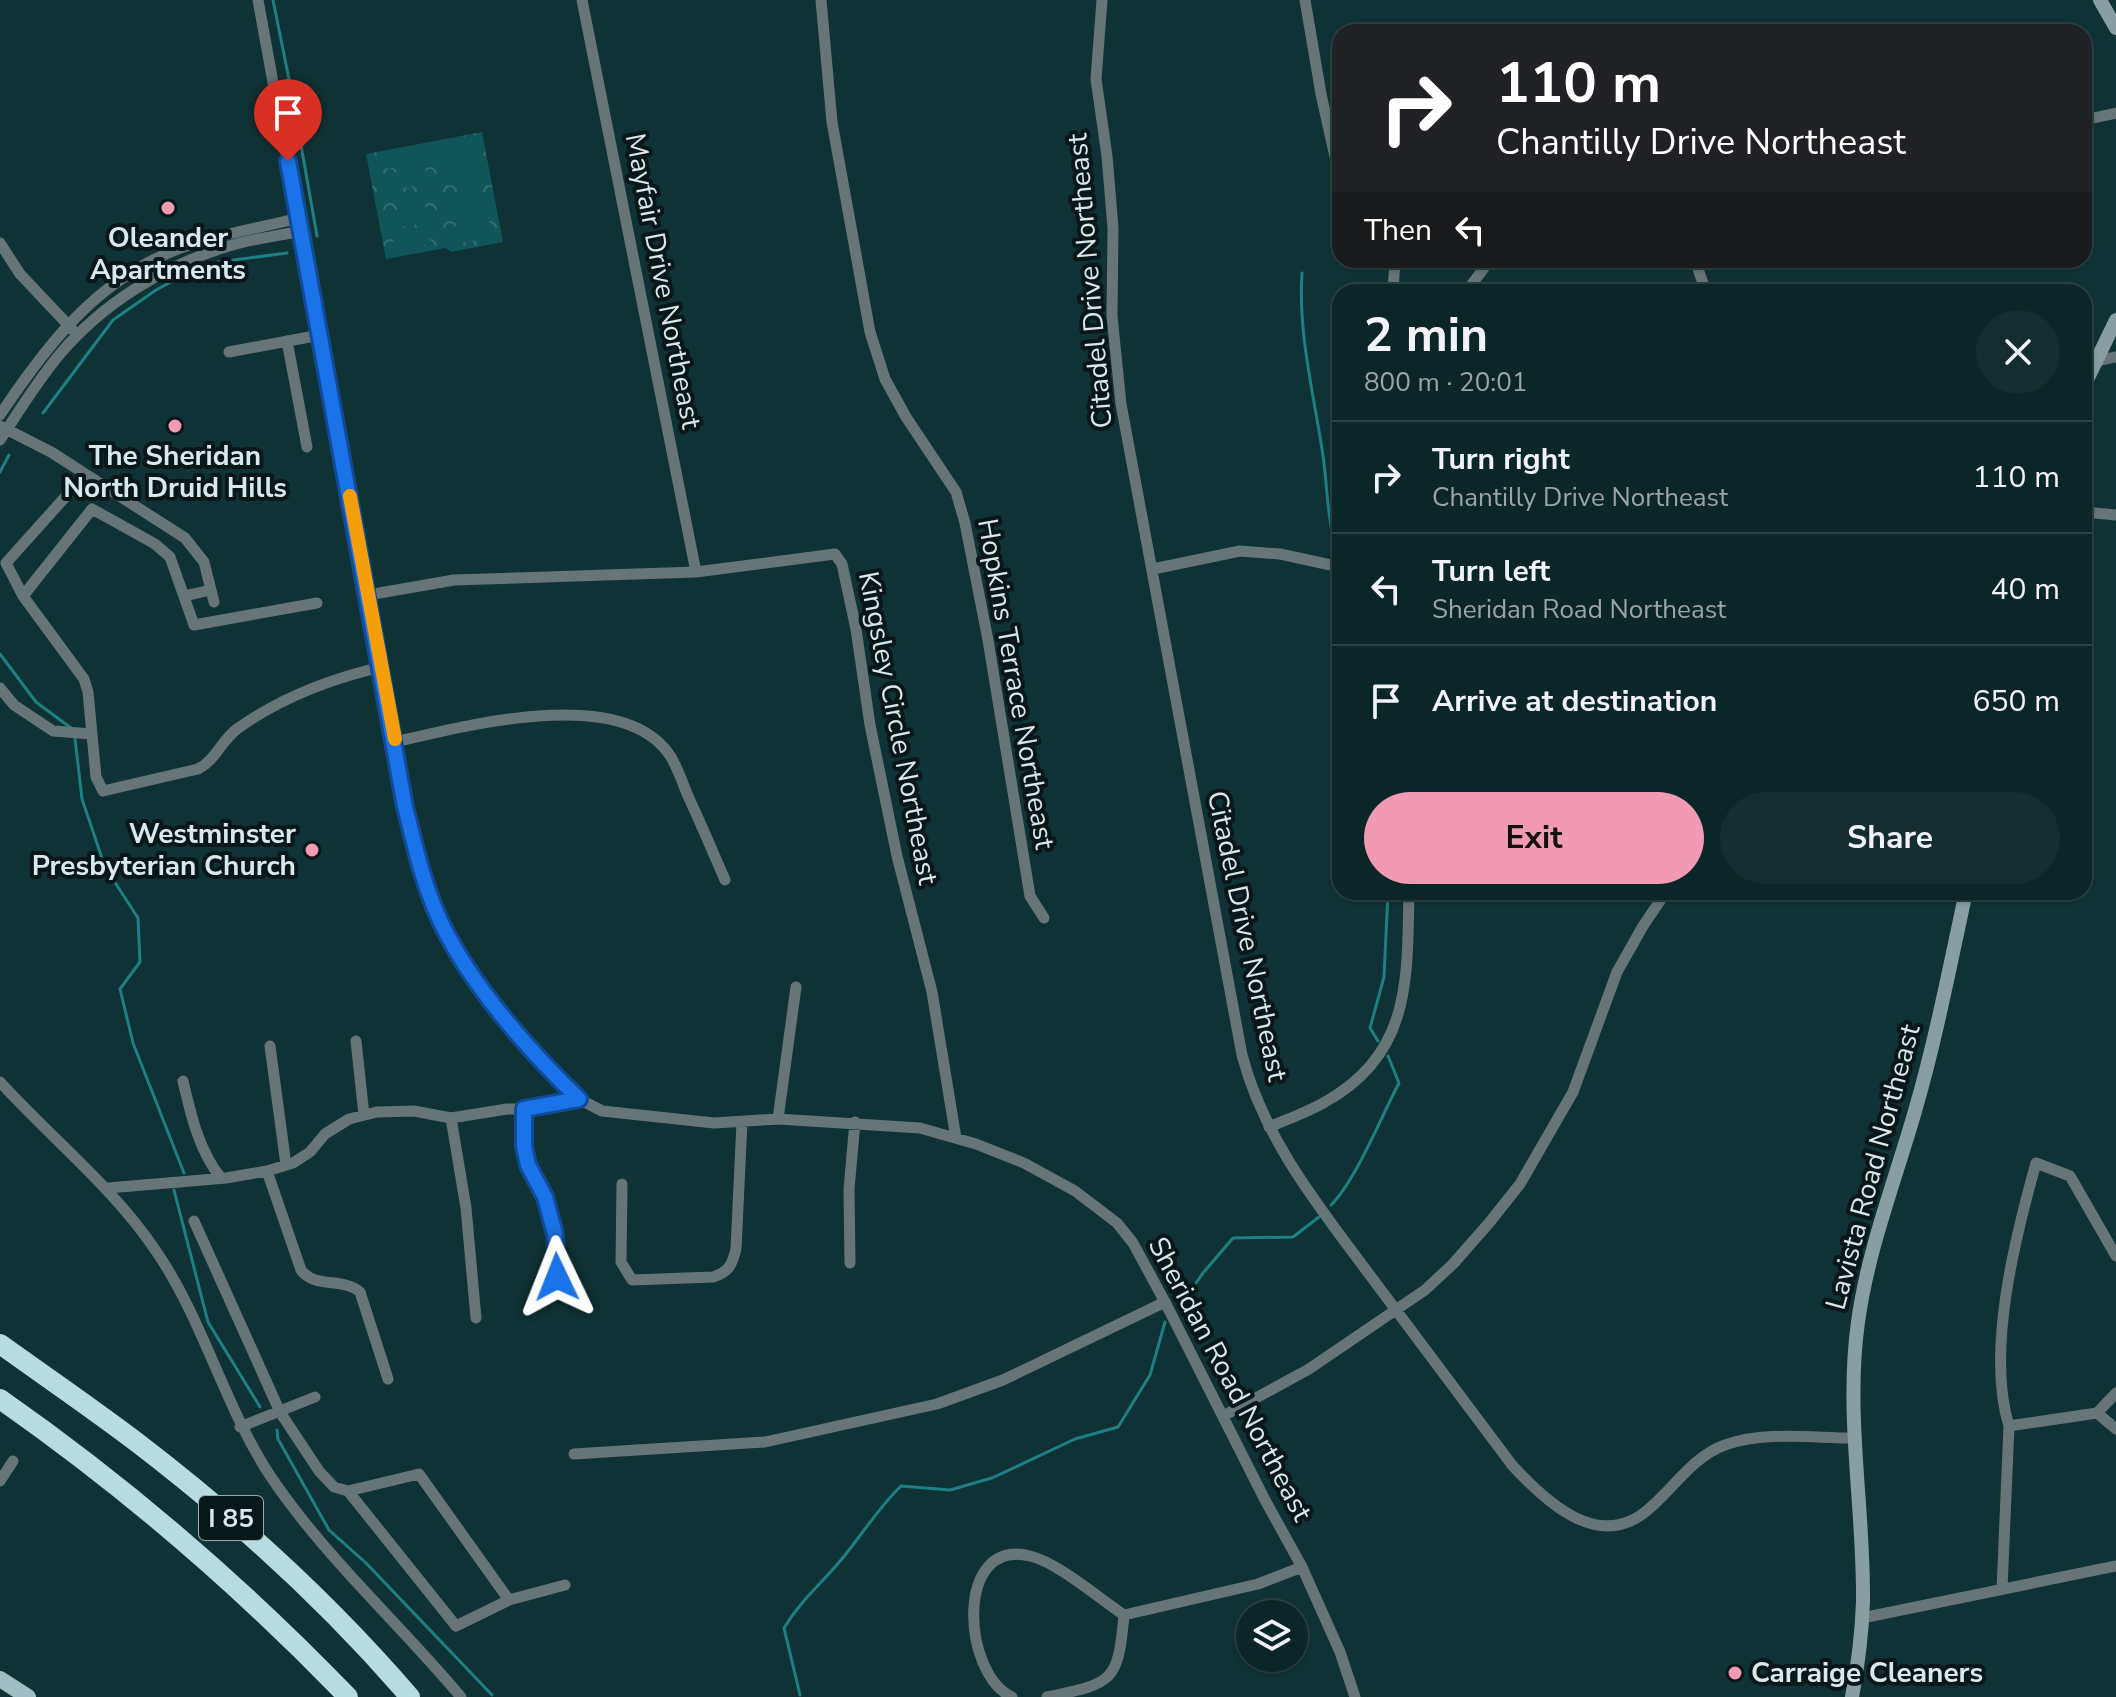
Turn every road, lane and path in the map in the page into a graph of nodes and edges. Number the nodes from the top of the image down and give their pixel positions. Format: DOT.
graph roads {
  1 [pos="258,0"];
  2 [pos="582,0"];
  3 [pos="821,0"];
  4 [pos="1102,0"];
  5 [pos="1305,0"];
  6 [pos="2100,0"];
  7 [pos="2116,28"];
  8 [pos="2116,113"];
  9 [pos="2092,118"];
  10 [pos="1332,143"];
  11 [pos="299,218"];
  12 [pos="301,231"];
  13 [pos="0,243"];
  14 [pos="1485,268"];
  15 [pos="1472,284"];
  16 [pos="2116,320"];
  17 [pos="68,325"];
  18 [pos="78,335"];
  19 [pos="320,335"];
  20 [pos="287,341"];
  21 [pos="229,352"];
  22 [pos="2116,357"];
  23 [pos="2096,361"];
  24 [pos="2092,369"];
  25 [pos="0,415"];
  26 [pos="2,432"];
  27 [pos="307,447"];
  28 [pos="85,475"];
  29 [pos="2092,513"];
  30 [pos="2116,515"];
  31 [pos="1332,565"];
  32 [pos="1153,569"];
  33 [pos="696,572"];
  34 [pos="211,590"];
  35 [pos="368,595"];
  36 [pos="23,596"];
  37 [pos="184,596"];
  38 [pos="214,602"];
  39 [pos="317,603"];
  40 [pos="381,667"];
  41 [pos="0,688"];
  42 [pos="92,734"];
  43 [pos="395,742"];
  44 [pos="725,880"];
  45 [pos="1409,900"];
  46 [pos="1661,900"];
  47 [pos="1964,900"];
  48 [pos="1044,918"];
  49 [pos="796,987"];
  50 [pos="356,1041"];
  51 [pos="270,1046"];
  52 [pos="183,1081"];
  53 [pos="0,1082"];
  54 [pos="579,1099"];
  55 [pos="524,1109"];
  56 [pos="364,1115"];
  57 [pos="451,1118"];
  58 [pos="778,1119"];
  59 [pos="742,1122"];
  60 [pos="855,1122"];
  61 [pos="1269,1127"];
  62 [pos="956,1138"];
  63 [pos="286,1165"];
  64 [pos="267,1171"];
  65 [pos="221,1178"];
  66 [pos="622,1184"];
  67 [pos="108,1188"];
  68 [pos="194,1221"];
  69 [pos="2116,1256"];
  70 [pos="850,1263"];
  71 [pos="555,1293"];
  72 [pos="1165,1302"];
  73 [pos="1395,1309"];
  74 [pos="476,1318"];
  75 [pos="0,1344"];
  76 [pos="388,1379"];
  77 [pos="2116,1393"];
  78 [pos="315,1397"];
  79 [pos="0,1399"];
  80 [pos="280,1412"];
  81 [pos="2097,1413"];
  82 [pos="1225,1415"];
  83 [pos="2009,1426"];
  84 [pos="240,1427"];
  85 [pos="2116,1429"];
  86 [pos="1853,1438"];
  87 [pos="574,1454"];
  88 [pos="13,1461"];
  89 [pos="0,1481"];
  90 [pos="348,1491"];
  91 [pos="2116,1566"];
  92 [pos="1302,1567"];
  93 [pos="565,1585"];
  94 [pos="2002,1589"];
  95 [pos="509,1600"];
  96 [pos="1124,1615"];
  97 [pos="1862,1618"];
  98 [pos="0,1679"];
  99 [pos="28,1697"];
  100 [pos="348,1697"];
  101 [pos="410,1697"];
  102 [pos="461,1697"];
  103 [pos="1012,1697"];
  104 [pos="1047,1697"];
  105 [pos="1355,1697"];
  106 [pos="1852,1697"];
  1 -- 11 [label="street, Sheridan Road Northeast"];
  2 -- 33 [label="street, Mayfair Drive Northeast"];
  3 -- 48 [label="street, Hopkins Terrace Northeast"];
  4 -- 32 [label="street, Citadel Drive Northeast"];
  5 -- 10 [label="street"];
  6 -- 7 [label="main road"];
  8 -- 9 [label="street"];
  11 -- 12 [label="street, Sheridan Road Northeast"];
  11 -- 17 [label="street"];
  12 -- 18 [label="street"];
  12 -- 19 [label="street, Sheridan Road Northeast"];
  13 -- 17 [label="street"];
  14 -- 15 [label="street"];
  16 -- 23 [label="main road"];
  17 -- 18 [label="street"];
  17 -- 25 [label="street"];
  18 -- 26 [label="street"];
  19 -- 20 [label="street"];
  19 -- 35 [label="street, Sheridan Road Northeast"];
  20 -- 21 [label="street"];
  20 -- 27 [label="street"];
  22 -- 23 [label="street"];
  23 -- 24 [label="main road"];
  26 -- 28 [label="street"];
  28 -- 34 [label="street"];
  28 -- 36 [label="street"];
  29 -- 30 [label="street"];
  31 -- 32 [label="street"];
  32 -- 61 [label="street, Citadel Drive Northeast"];
  33 -- 35 [label="street, Kingsley Circle Northeast"];
  33 -- 62 [label="street, Kingsley Circle Northeast"];
  34 -- 37 [label="street"];
  34 -- 38 [label="street"];
  35 -- 40 [label="street, Sheridan Road Northeast"];
  36 -- 37 [label="street"];
  36 -- 42 [label="street"];
  37 -- 39 [label="street"];
  40 -- 42 [label="street"];
  40 -- 43 [label="street, Sheridan Road Northeast"];
  41 -- 42 [label="street"];
  43 -- 44 [label="street"];
  43 -- 54 [label="street, Sheridan Road Northeast"];
  45 -- 61 [label="street"];
  46 -- 73 [label="street"];
  47 -- 86 [label="main road, Lavista Road Northeast"];
  49 -- 58 [label="street"];
  50 -- 56 [label="street"];
  51 -- 63 [label="street"];
  52 -- 65 [label="street"];
  53 -- 67 [label="street"];
  54 -- 55 [label="street"];
  54 -- 59 [label="street, Sheridan Road Northeast"];
  55 -- 57 [label="street"];
  55 -- 71 [label="street"];
  56 -- 57 [label="street"];
  56 -- 63 [label="street"];
  57 -- 74 [label="street"];
  58 -- 59 [label="street, Sheridan Road Northeast"];
  58 -- 60 [label="street, Sheridan Road Northeast"];
  59 -- 66 [label="street"];
  60 -- 62 [label="street, Sheridan Road Northeast"];
  60 -- 70 [label="street"];
  61 -- 73 [label="street, Citadel Drive Northeast"];
  62 -- 72 [label="street, Sheridan Road Northeast"];
  63 -- 64 [label="street"];
  64 -- 65 [label="street"];
  64 -- 76 [label="street"];
  65 -- 67 [label="street"];
  67 -- 84 [label="street"];
  68 -- 80 [label="street"];
  69 -- 83 [label="street"];
  72 -- 82 [label="street, Sheridan Road Northeast"];
  72 -- 87 [label="street"];
  73 -- 82 [label="street"];
  73 -- 86 [label="street, Citadel Drive Northeast"];
  75 -- 101 [label="highway, I 85"];
  77 -- 81 [label="street"];
  78 -- 80 [label="street"];
  79 -- 100 [label="highway, I 85"];
  80 -- 84 [label="street"];
  80 -- 90 [label="street"];
  81 -- 83 [label="street"];
  81 -- 85 [label="street"];
  82 -- 92 [label="street, Sheridan Road Northeast"];
  83 -- 94 [label="street"];
  84 -- 102 [label="street"];
  86 -- 97 [label="main road, Lavista Road Northeast"];
  88 -- 89 [label="street"];
  90 -- 95 [label="street"];
  90 -- 95 [label="street"];
  91 -- 94 [label="street"];
  92 -- 96 [label="street"];
  92 -- 105 [label="street, Sheridan Road Northeast"];
  93 -- 95 [label="street"];
  94 -- 97 [label="street"];
  96 -- 103 [label="street"];
  96 -- 104 [label="street"];
  97 -- 106 [label="main road, Lavista Road Northeast"];
  98 -- 99 [label="main road"];
}
